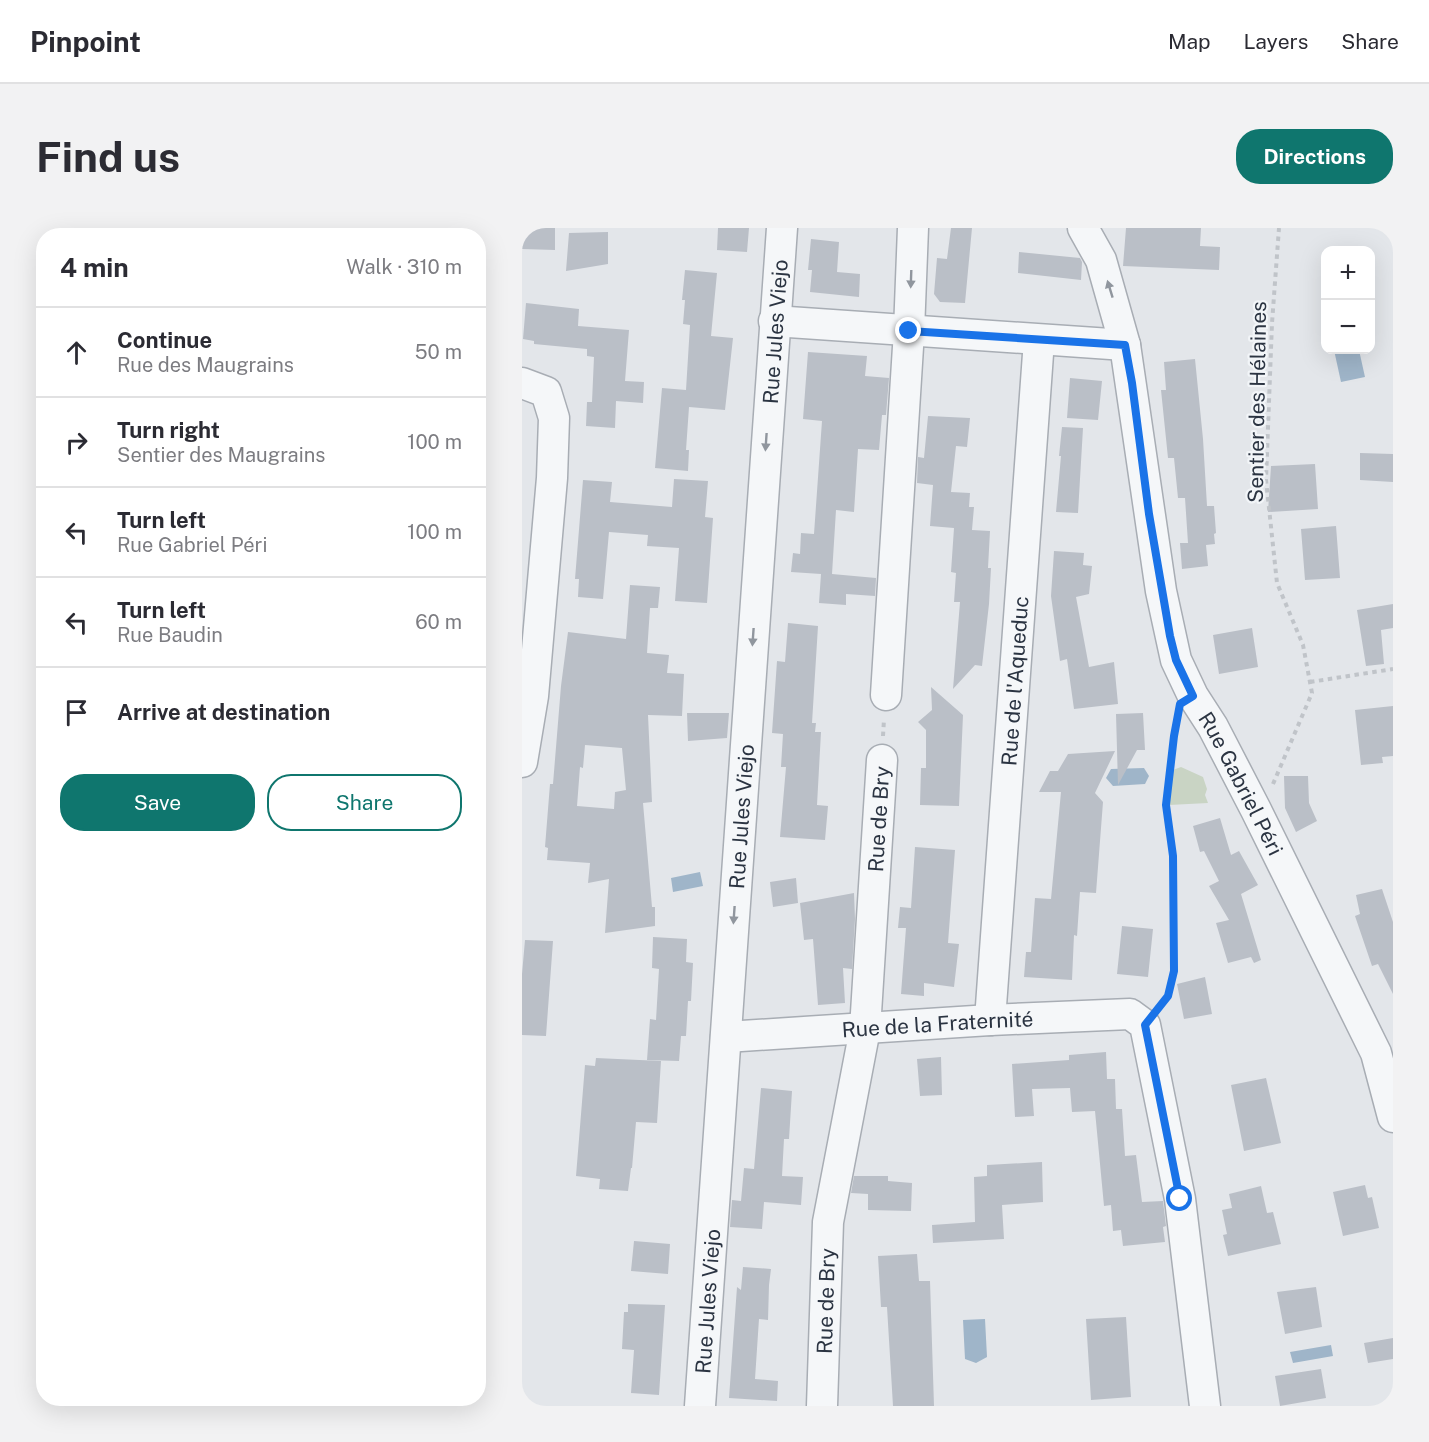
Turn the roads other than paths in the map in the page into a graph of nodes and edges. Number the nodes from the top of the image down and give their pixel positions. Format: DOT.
graph roads {
  1 [pos="782,228"];
  2 [pos="913,228"];
  3 [pos="1083,228"];
  4 [pos="774,321"];
  5 [pos="909,331"];
  6 [pos="1039,340"];
  7 [pos="1125,345"];
  8 [pos="522,383"];
  9 [pos="886,695"];
  10 [pos="882,760"];
  11 [pos="522,762"];
  12 [pos="990,1020"];
  13 [pos="865,1029"];
  14 [pos="726,1037"];
  15 [pos="1393,1117"];
  16 [pos="700,1406"];
  17 [pos="822,1406"];
  18 [pos="1205,1406"];
  1 -- 4 [label="street, Rue Jules Viejo"];
  2 -- 5 [label="street, one-way"];
  7 -- 3 [label="street, Rue Gabriel Péri, one-way"];
  4 -- 5 [label="street"];
  4 -- 14 [label="street, Rue Jules Viejo, one-way"];
  5 -- 6 [label="street"];
  5 -- 9 [label="street"];
  6 -- 7 [label="street"];
  6 -- 12 [label="street, Rue de l'Aqueduc"];
  7 -- 15 [label="street, Rue Gabriel Péri"];
  8 -- 11 [label="street"];
  10 -- 13 [label="street, Rue de Bry"];
  12 -- 13 [label="street, Rue de la Fraternité"];
  12 -- 18 [label="street, Rue de la Fraternité"];
  13 -- 14 [label="street, Rue de la Fraternité"];
  13 -- 17 [label="street, Rue de Bry"];
  14 -- 16 [label="street, Rue Jules Viejo"];
}
